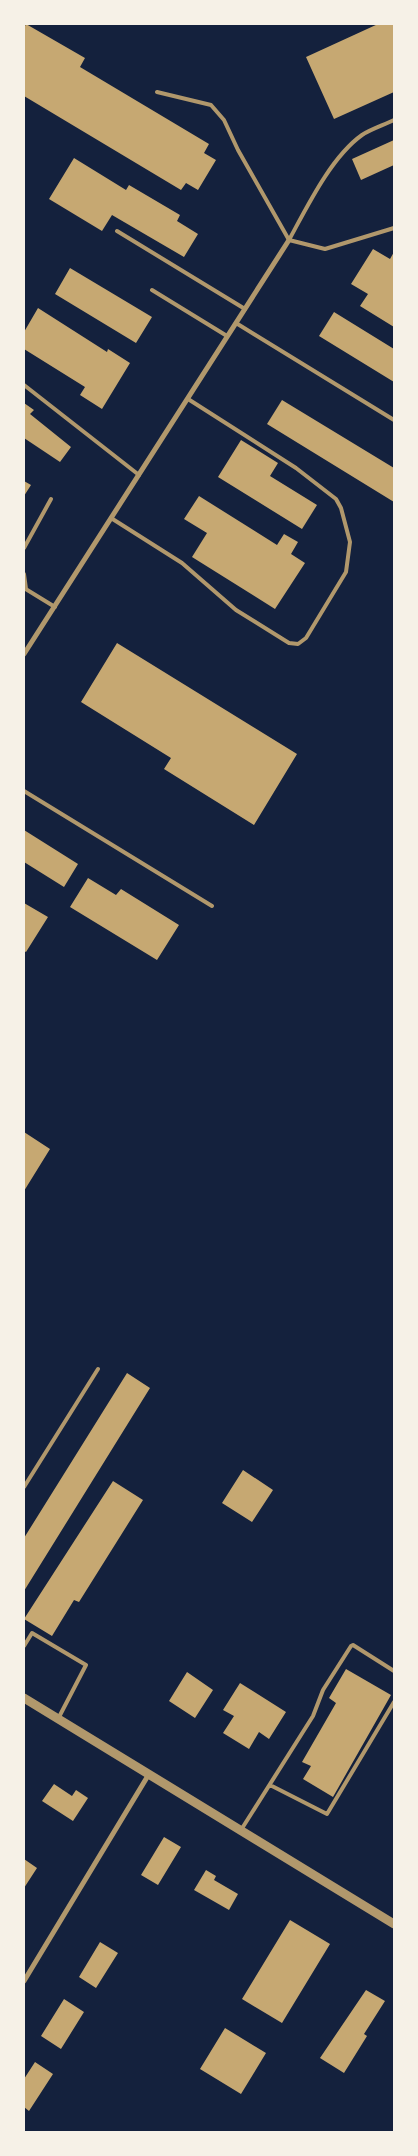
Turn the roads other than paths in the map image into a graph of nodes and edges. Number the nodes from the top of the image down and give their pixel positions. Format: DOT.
graph roads {
  1 [pos="157,92"];
  2 [pos="394,120"];
  3 [pos="394,228"];
  4 [pos="117,231"];
  5 [pos="289,240"];
  6 [pos="152,290"];
  7 [pos="245,309"];
  8 [pos="236,322"];
  9 [pos="228,336"];
  10 [pos="24,385"];
  11 [pos="188,399"];
  12 [pos="394,420"];
  13 [pos="139,475"];
  14 [pos="51,499"];
  15 [pos="111,518"];
  16 [pos="24,548"];
  17 [pos="24,574"];
  18 [pos="25,589"];
  19 [pos="54,607"];
  20 [pos="24,654"];
  21 [pos="24,791"];
  22 [pos="212,906"];
  23 [pos="98,1369"];
  24 [pos="24,1487"];
  25 [pos="24,1646"];
  26 [pos="394,1671"];
  27 [pos="24,1698"];
  28 [pos="394,1702"];
  29 [pos="58,1719"];
  30 [pos="149,1774"];
  31 [pos="270,1785"];
  32 [pos="241,1830"];
  33 [pos="394,1924"];
  34 [pos="24,1981"];
  1 -- 5 [label="lane"];
  2 -- 5 [label="lane"];
  3 -- 5 [label="lane"];
  4 -- 7 [label="lane"];
  5 -- 7 [label="street"];
  6 -- 9 [label="lane"];
  7 -- 8 [label="street"];
  8 -- 9 [label="street"];
  8 -- 12 [label="lane"];
  9 -- 11 [label="street"];
  10 -- 13 [label="lane"];
  11 -- 13 [label="street"];
  11 -- 15 [label="lane"];
  13 -- 15 [label="street"];
  14 -- 16 [label="lane"];
  15 -- 19 [label="street"];
  17 -- 18 [label="lane"];
  18 -- 19 [label="lane"];
  19 -- 20 [label="street"];
  21 -- 22 [label="lane"];
  23 -- 24 [label="lane"];
  25 -- 29 [label="lane"];
  26 -- 31 [label="lane"];
  27 -- 29 [label="street"];
  28 -- 31 [label="lane"];
  29 -- 30 [label="street"];
  30 -- 32 [label="street"];
  30 -- 34 [label="street"];
  31 -- 32 [label="lane"];
  32 -- 33 [label="street"];
}
